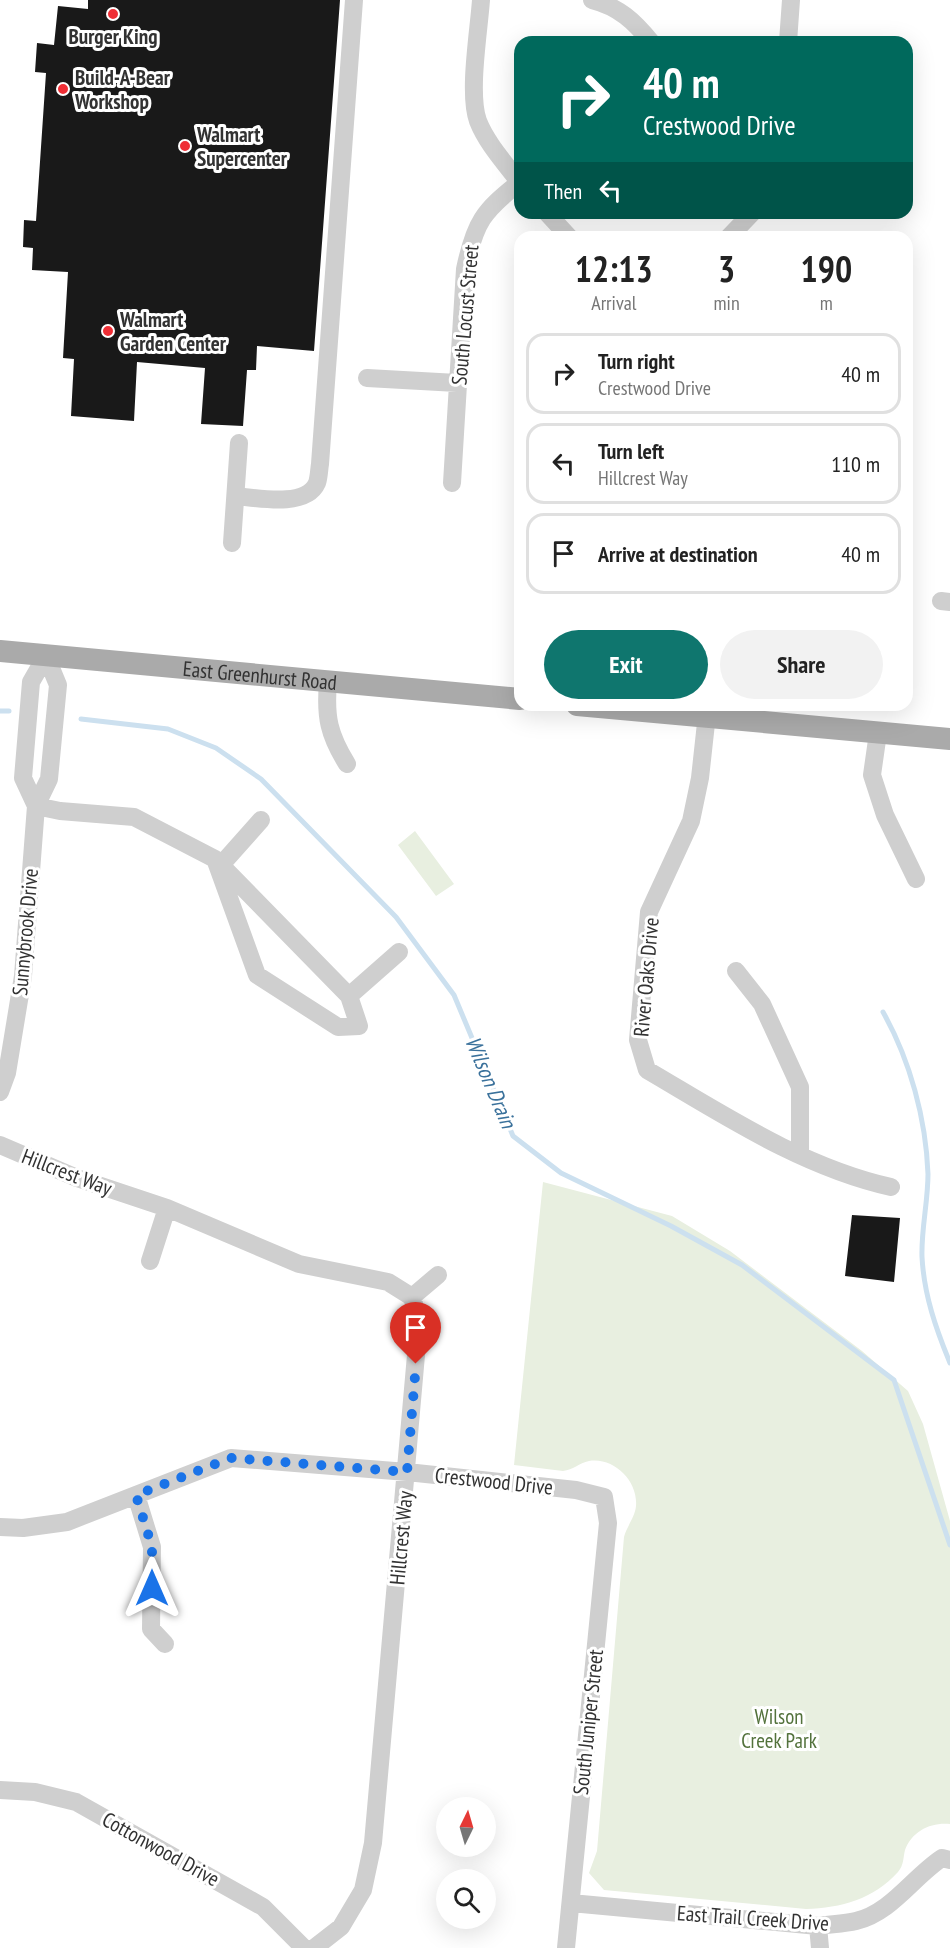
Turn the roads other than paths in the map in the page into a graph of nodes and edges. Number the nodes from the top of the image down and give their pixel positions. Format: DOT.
graph roads {
  1 [pos="354,0"];
  2 [pos="481,0"];
  3 [pos="592,0"];
  4 [pos="790,0"];
  5 [pos="646,36"];
  6 [pos="788,36"];
  7 [pos="514,174"];
  8 [pos="514,187"];
  9 [pos="553,219"];
  10 [pos="746,219"];
  11 [pos="564,231"];
  12 [pos="735,231"];
  13 [pos="367,378"];
  14 [pos="458,383"];
  15 [pos="239,443"];
  16 [pos="452,483"];
  17 [pos="236,496"];
  18 [pos="232,543"];
  19 [pos="0,651"];
  20 [pos="46,656"];
  21 [pos="328,683"];
  22 [pos="514,698"];
  23 [pos="707,711"];
  24 [pos="878,733"];
  25 [pos="950,739"];
  26 [pos="347,764"];
  27 [pos="36,806"];
  28 [pos="261,820"];
  29 [pos="218,862"];
  30 [pos="915,879"];
  31 [pos="399,952"];
  32 [pos="736,971"];
  33 [pos="349,996"];
  34 [pos="0,1092"];
  35 [pos="0,1145"];
  36 [pos="800,1154"];
  37 [pos="891,1187"];
  38 [pos="167,1208"];
  39 [pos="150,1261"];
  40 [pos="438,1275"];
  41 [pos="412,1296"];
  42 [pos="407,1472"];
  43 [pos="136,1495"];
  44 [pos="604,1497"];
  45 [pos="0,1527"];
  46 [pos="165,1644"];
  47 [pos="0,1791"];
  48 [pos="950,1860"];
  49 [pos="571,1903"];
  50 [pos="818,1926"];
  51 [pos="304,1948"];
  52 [pos="314,1948"];
  53 [pos="566,1948"];
  54 [pos="820,1948"];
  1 -- 17 [label="street"];
  2 -- 7 [label="street, South Locust Street"];
  3 -- 5 [label="street"];
  4 -- 6 [label="street"];
  8 -- 14 [label="street, South Locust Street"];
  9 -- 11 [label="street"];
  10 -- 12 [label="street"];
  13 -- 14 [label="street"];
  14 -- 16 [label="street, South Locust Street"];
  15 -- 17 [label="street"];
  17 -- 18 [label="street"];
  19 -- 20 [label="main road, East Greenhurst Road"];
  20 -- 21 [label="main road, East Greenhurst Road"];
  20 -- 27 [label="street, Sunnybrook Drive"];
  20 -- 27 [label="street, Sunnybrook Drive"];
  21 -- 22 [label="main road, East Greenhurst Road"];
  21 -- 26 [label="street"];
  23 -- 24 [label="main road"];
  23 -- 36 [label="street, River Oaks Drive"];
  24 -- 25 [label="main road"];
  24 -- 30 [label="street"];
  27 -- 29 [label="street"];
  27 -- 34 [label="street, Sunnybrook Drive"];
  28 -- 29 [label="street"];
  29 -- 33 [label="street"];
  29 -- 33 [label="street"];
  31 -- 33 [label="street"];
  32 -- 36 [label="street"];
  35 -- 38 [label="street, Hillcrest Way"];
  36 -- 37 [label="street, River Oaks Drive"];
  38 -- 39 [label="street"];
  38 -- 41 [label="street, Hillcrest Way"];
  40 -- 41 [label="street"];
  41 -- 42 [label="street, Hillcrest Way"];
  42 -- 43 [label="street, Crestwood Drive"];
  42 -- 44 [label="street, Crestwood Drive"];
  42 -- 52 [label="street, Hillcrest Way"];
  43 -- 45 [label="street, Crestwood Drive"];
  43 -- 46 [label="street"];
  44 -- 49 [label="street, South Juniper Street"];
  47 -- 51 [label="street, Cottonwood Drive"];
  48 -- 50 [label="street, East Trail Creek Drive"];
  49 -- 50 [label="street, East Trail Creek Drive"];
  49 -- 53 [label="street, South Juniper Street"];
  50 -- 54 [label="street"];
}
